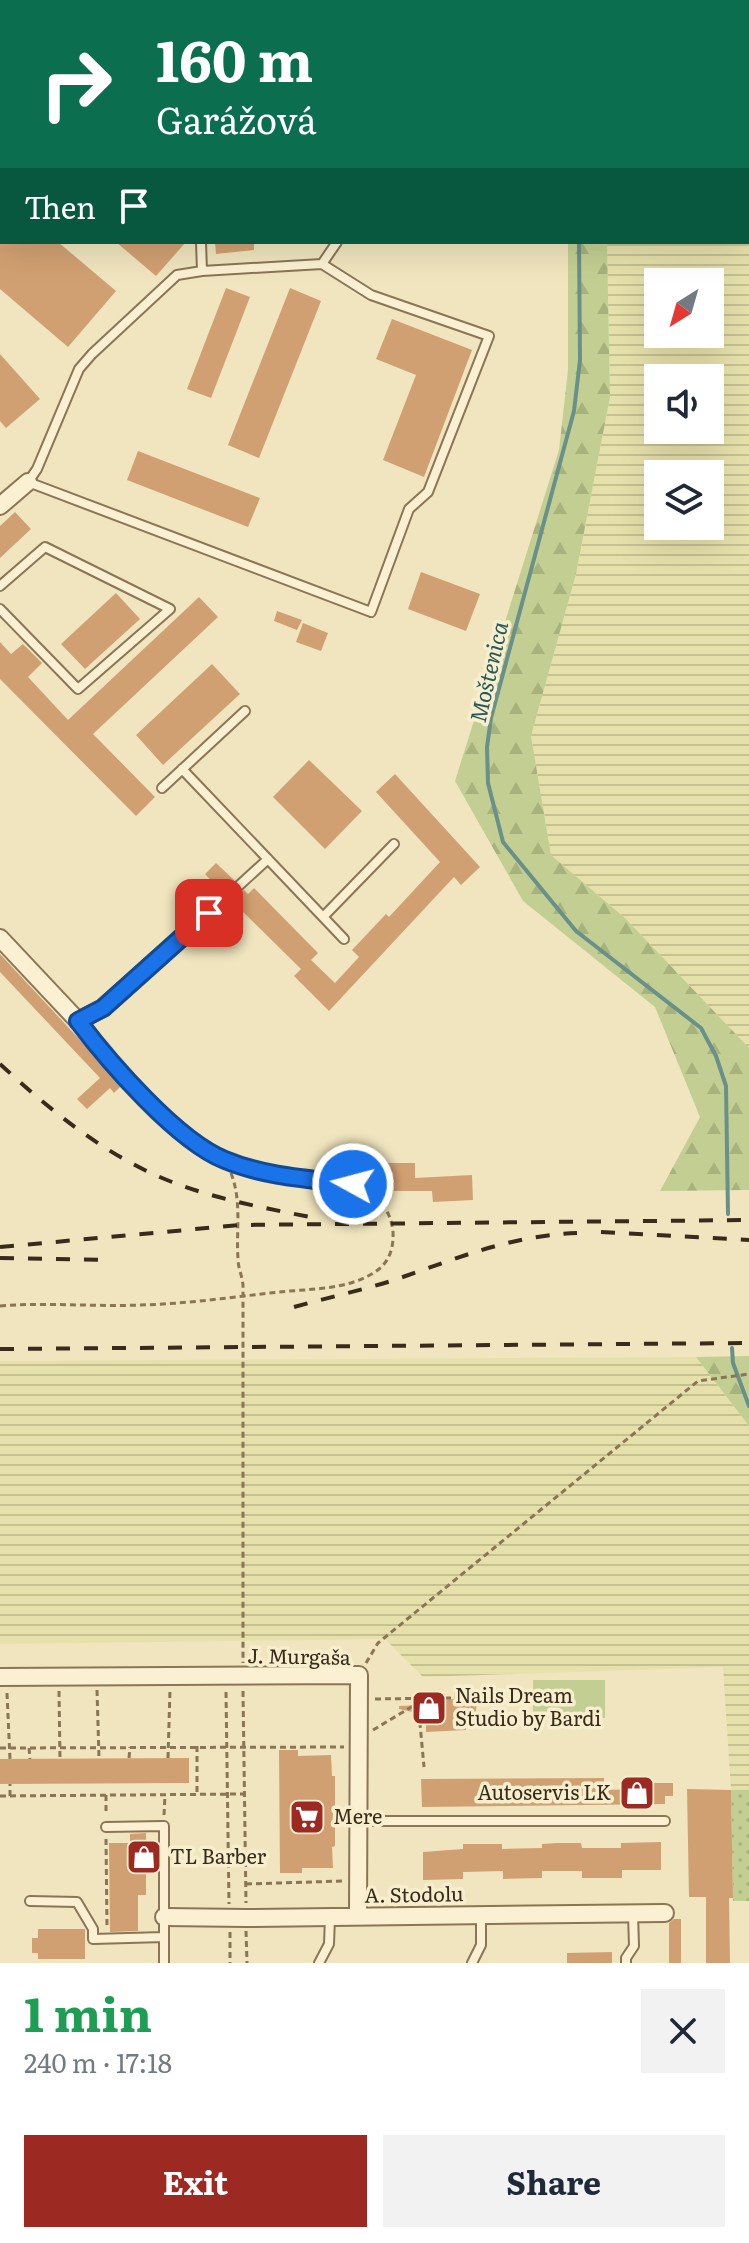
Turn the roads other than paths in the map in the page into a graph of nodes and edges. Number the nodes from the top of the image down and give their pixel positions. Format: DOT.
graph roads {
  1 [pos="201,244"];
  2 [pos="336,244"];
  3 [pos="322,264"];
  4 [pos="202,271"];
  5 [pos="28,482"];
  6 [pos="0,506"];
  7 [pos="0,586"];
  8 [pos="0,609"];
  9 [pos="245,711"];
  10 [pos="182,769"];
  11 [pos="162,788"];
  12 [pos="394,844"];
  13 [pos="268,859"];
  14 [pos="209,913"];
  15 [pos="323,917"];
  16 [pos="0,938"];
  17 [pos="344,939"];
  18 [pos="78,1021"];
  19 [pos="353,1184"];
  20 [pos="3,1677"];
  21 [pos="359,1821"];
  22 [pos="665,1821"];
  23 [pos="106,1827"];
  24 [pos="30,1901"];
  25 [pos="632,1913"];
  26 [pos="665,1913"];
  27 [pos="481,1915"];
  28 [pos="358,1916"];
  29 [pos="164,1917"];
  30 [pos="330,1917"];
  31 [pos="164,1937"];
  32 [pos="164,1963"];
  33 [pos="319,1963"];
  34 [pos="472,1963"];
  35 [pos="626,1963"];
  1 -- 4 [label="lane"];
  2 -- 3 [label="lane"];
  3 -- 4 [label="lane"];
  3 -- 5 [label="lane"];
  4 -- 5 [label="lane"];
  5 -- 6 [label="street"];
  7 -- 8 [label="lane"];
  9 -- 10 [label="lane"];
  10 -- 11 [label="lane"];
  10 -- 13 [label="lane"];
  12 -- 15 [label="lane"];
  13 -- 14 [label="lane"];
  13 -- 15 [label="lane"];
  14 -- 18 [label="street"];
  15 -- 17 [label="lane"];
  16 -- 18 [label="street"];
  18 -- 19 [label="lane"];
  20 -- 21 [label="street, J. Murgaša"];
  21 -- 22 [label="lane"];
  21 -- 28 [label="street, J. Murgaša"];
  23 -- 29 [label="lane"];
  24 -- 31 [label="lane"];
  25 -- 26 [label="street, A. Stodolu"];
  25 -- 27 [label="street, A. Stodolu"];
  25 -- 35 [label="lane"];
  27 -- 28 [label="street, A. Stodolu"];
  27 -- 34 [label="lane"];
  28 -- 30 [label="street, A. Stodolu"];
  29 -- 30 [label="street, A. Stodolu"];
  29 -- 31 [label="lane"];
  30 -- 33 [label="lane"];
  31 -- 32 [label="lane"];
}
